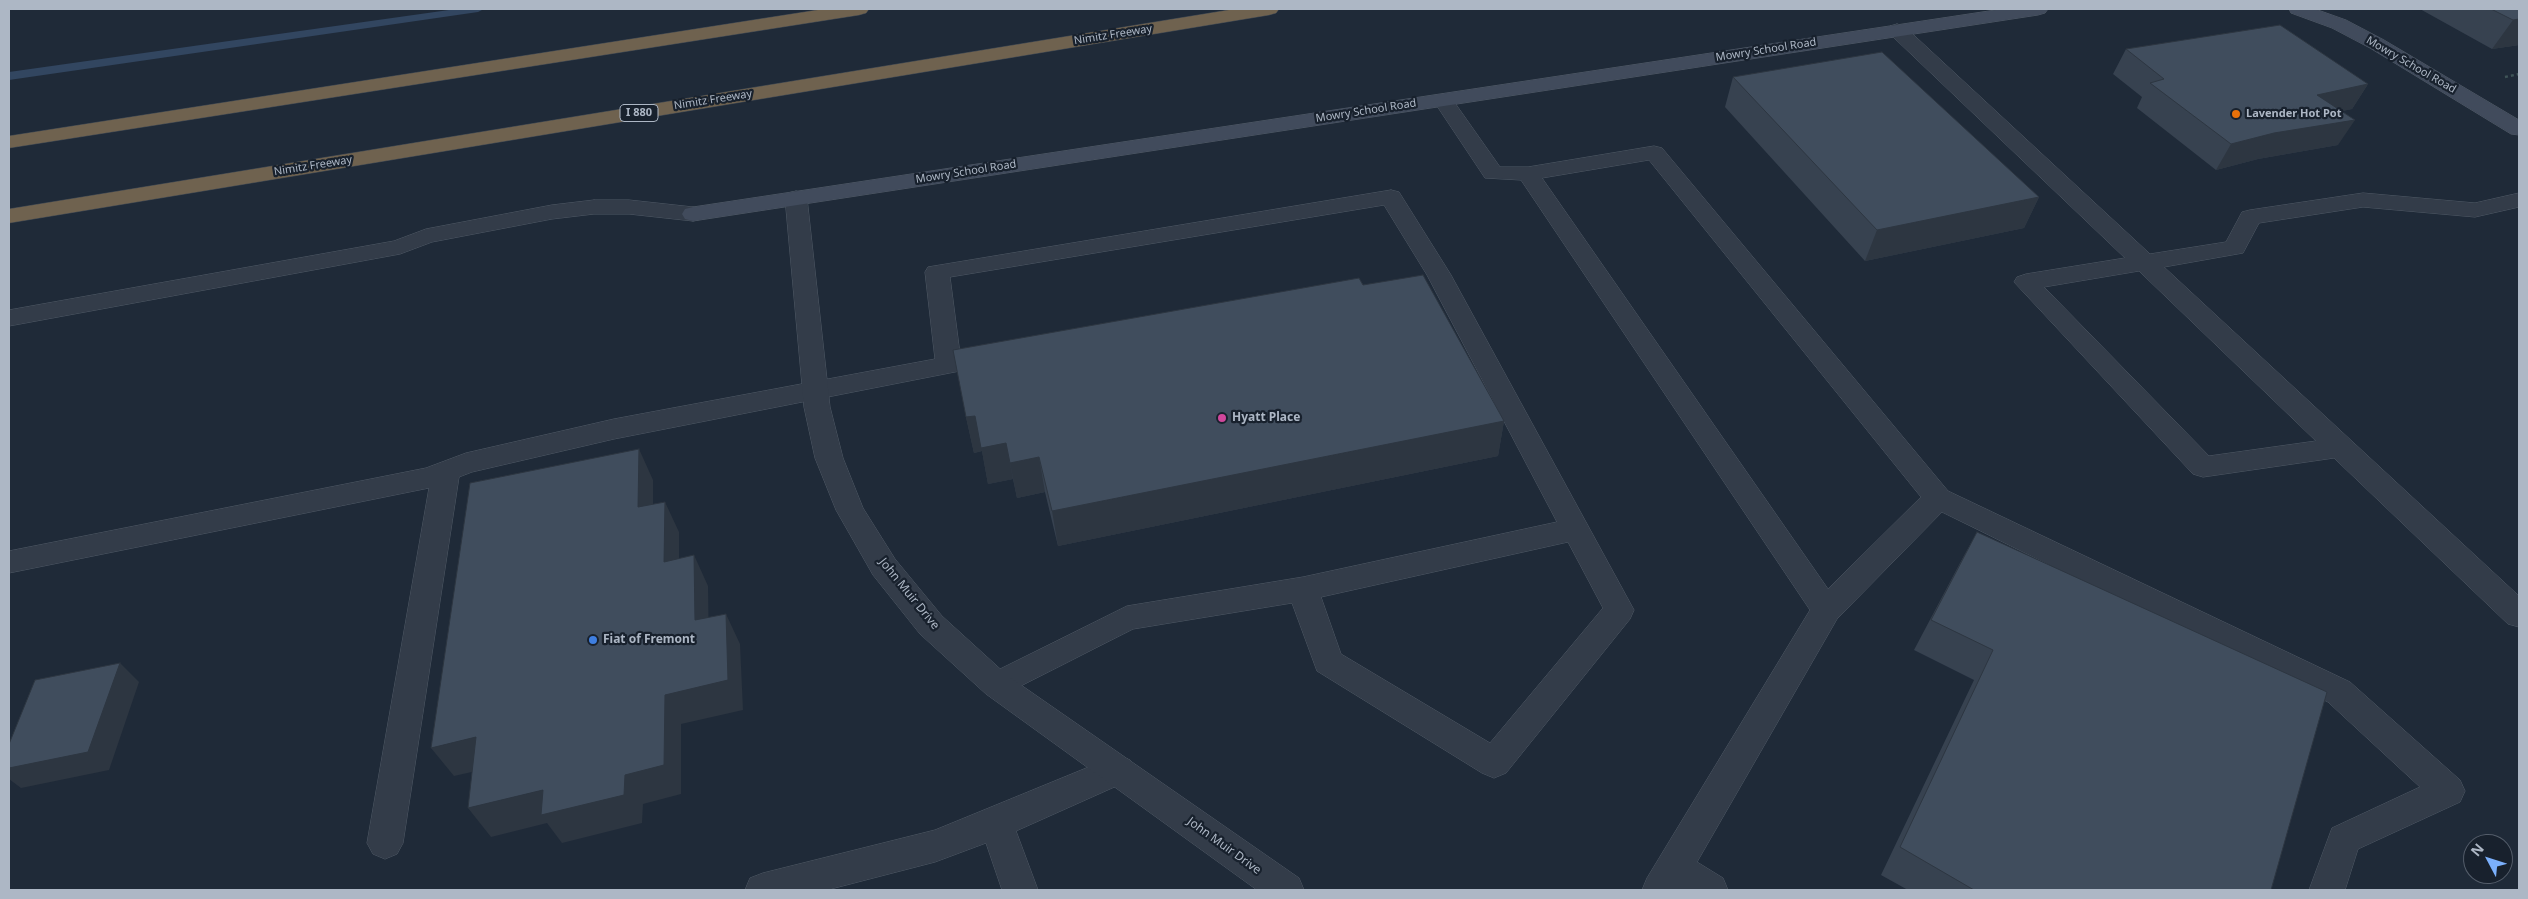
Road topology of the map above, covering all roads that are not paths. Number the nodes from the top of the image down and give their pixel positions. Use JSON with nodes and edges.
{"nodes":[{"id":1,"x":859,"y":9,"type":"edge"},
{"id":2,"x":1269,"y":9,"type":"edge"},
{"id":3,"x":2038,"y":9,"type":"edge"},
{"id":4,"x":2298,"y":9,"type":"edge"},
{"id":5,"x":1897,"y":30,"type":"junction"},
{"id":6,"x":1443,"y":100,"type":"junction"},
{"id":7,"x":2516,"y":125,"type":"edge"},
{"id":8,"x":9,"y":142,"type":"edge"},
{"id":9,"x":1528,"y":174,"type":"junction"},
{"id":10,"x":796,"y":198,"type":"junction"},
{"id":11,"x":2519,"y":200,"type":"edge"},
{"id":12,"x":9,"y":216,"type":"edge"},
{"id":13,"x":2143,"y":262,"type":"junction"},
{"id":14,"x":9,"y":318,"type":"edge"},
{"id":15,"x":988,"y":358,"type":"edge"},
{"id":16,"x":949,"y":365,"type":"junction"},
{"id":17,"x":815,"y":390,"type":"junction"},
{"id":18,"x":2340,"y":447,"type":"junction"},
{"id":19,"x":446,"y":470,"type":"junction"},
{"id":20,"x":1938,"y":498,"type":"junction"},
{"id":21,"x":1575,"y":529,"type":"junction"},
{"id":22,"x":9,"y":562,"type":"edge"},
{"id":23,"x":1303,"y":589,"type":"junction"},
{"id":24,"x":1826,"y":610,"type":"junction"},
{"id":25,"x":2519,"y":615,"type":"edge"},
{"id":26,"x":998,"y":685,"type":"junction"},
{"id":27,"x":1118,"y":770,"type":"junction"},
{"id":28,"x":996,"y":823,"type":"junction"},
{"id":29,"x":385,"y":843,"type":"dead end"},
{"id":30,"x":1667,"y":879,"type":"edge"},
{"id":31,"x":763,"y":890,"type":"edge"},
{"id":32,"x":1020,"y":890,"type":"edge"},
{"id":33,"x":1286,"y":890,"type":"edge"},
{"id":34,"x":1710,"y":890,"type":"edge"},
{"id":35,"x":2327,"y":890,"type":"edge"}],
"edges":[{"from":1,"to":8,"type":"highway"},
{"from":2,"to":12,"type":"highway","name":"Nimitz Freeway","number":"I 880"},
{"from":3,"to":5,"type":"street","name":"Mowry School Road"},
{"from":4,"to":7,"type":"street","name":"Mowry School Road"},
{"from":5,"to":6,"type":"street","name":"Mowry School Road"},
{"from":5,"to":13,"type":"street"},
{"from":6,"to":9,"type":"street"},
{"from":6,"to":10,"type":"street","name":"Mowry School Road"},
{"from":9,"to":20,"type":"street"},
{"from":9,"to":24,"type":"street"},
{"from":10,"to":14,"type":"street","name":"Mowry School Road"},
{"from":10,"to":17,"type":"street","name":"John Muir Drive"},
{"from":11,"to":13,"type":"street"},
{"from":13,"to":18,"type":"street"},
{"from":13,"to":18,"type":"street"},
{"from":15,"to":16,"type":"street"},
{"from":16,"to":17,"type":"street"},
{"from":16,"to":21,"type":"street"},
{"from":17,"to":19,"type":"street"},
{"from":17,"to":26,"type":"street","name":"John Muir Drive"},
{"from":18,"to":25,"type":"street"},
{"from":19,"to":22,"type":"street"},
{"from":19,"to":29,"type":"street"},
{"from":20,"to":24,"type":"street"},
{"from":20,"to":35,"type":"street"},
{"from":21,"to":23,"type":"street"},
{"from":21,"to":23,"type":"street"},
{"from":23,"to":26,"type":"street"},
{"from":24,"to":30,"type":"street"},
{"from":26,"to":27,"type":"street","name":"John Muir Drive"},
{"from":27,"to":28,"type":"street"},
{"from":27,"to":33,"type":"street","name":"John Muir Drive"},
{"from":28,"to":31,"type":"street"},
{"from":28,"to":32,"type":"street"},
{"from":30,"to":34,"type":"street"}]}
